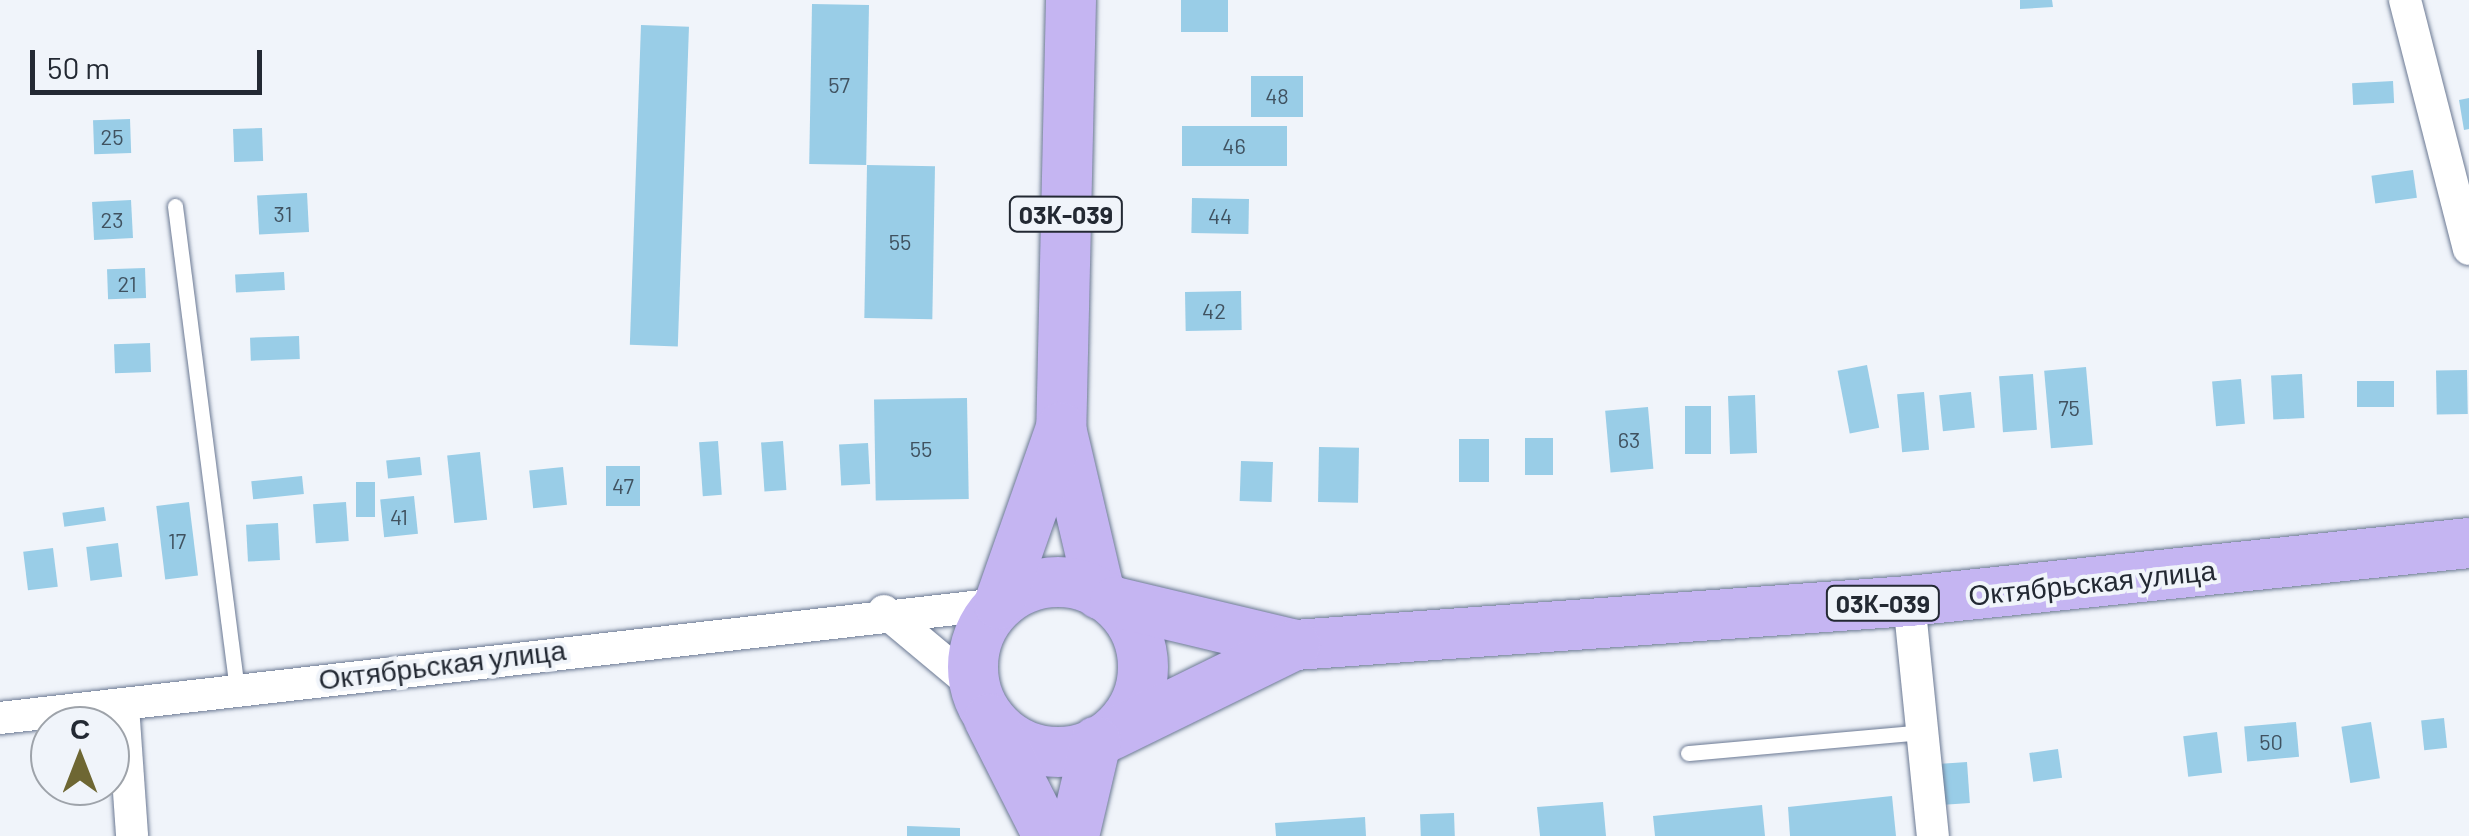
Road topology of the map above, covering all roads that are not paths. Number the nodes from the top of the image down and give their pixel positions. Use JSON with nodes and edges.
{"nodes":[{"id":1,"x":1071,"y":0,"type":"edge"},
{"id":2,"x":2405,"y":0,"type":"edge"},
{"id":3,"x":175,"y":206,"type":"dead end"},
{"id":4,"x":2469,"y":249,"type":"edge"},
{"id":5,"x":1061,"y":428,"type":"junction"},
{"id":6,"x":2469,"y":543,"type":"edge"},
{"id":7,"x":1107,"y":598,"type":"junction"},
{"id":8,"x":1910,"y":601,"type":"junction"},
{"id":9,"x":999,"y":604,"type":"junction"},
{"id":10,"x":884,"y":611,"type":"junction"},
{"id":11,"x":1295,"y":645,"type":"junction"},
{"id":12,"x":236,"y":688,"type":"junction"},
{"id":13,"x":981,"y":701,"type":"junction"},
{"id":14,"x":123,"y":706,"type":"edge"},
{"id":15,"x":30,"y":715,"type":"edge"},
{"id":16,"x":0,"y":718,"type":"edge"},
{"id":17,"x":1922,"y":732,"type":"junction"},
{"id":18,"x":1103,"y":739,"type":"junction"},
{"id":19,"x":1688,"y":753,"type":"dead end"},
{"id":20,"x":130,"y":806,"type":"edge"},
{"id":21,"x":132,"y":836,"type":"edge"},
{"id":22,"x":1048,"y":836,"type":"edge"},
{"id":23,"x":1074,"y":836,"type":"edge"},
{"id":24,"x":1933,"y":836,"type":"edge"}],
"edges":[{"from":1,"to":5,"type":"main road","number":"03К-039"},
{"from":2,"to":4,"type":"street"},
{"from":3,"to":12,"type":"lane"},
{"from":5,"to":7,"type":"main road","number":"03К-039"},
{"from":5,"to":9,"type":"main road"},
{"from":6,"to":8,"type":"main road","name":"Октябрьская улица","number":"03К-039"},
{"from":7,"to":9,"type":"main road"},
{"from":7,"to":11,"type":"main road","name":"Октябрьская улица","number":"03К-039"},
{"from":7,"to":18,"type":"main road"},
{"from":8,"to":11,"type":"main road","name":"Октябрьская улица","number":"03К-039"},
{"from":8,"to":17,"type":"street"},
{"from":9,"to":10,"type":"street","name":"Октябрьская улица"},
{"from":9,"to":13,"type":"main road"},
{"from":10,"to":12,"type":"street","name":"Октябрьская улица"},
{"from":10,"to":13,"type":"street"},
{"from":11,"to":18,"type":"main road","name":"Октябрьская улица"},
{"from":12,"to":14,"type":"street","name":"Октябрьская улица"},
{"from":13,"to":18,"type":"main road"},
{"from":13,"to":22,"type":"main road"},
{"from":15,"to":16,"type":"street","name":"Октябрьская улица"},
{"from":17,"to":19,"type":"lane"},
{"from":17,"to":24,"type":"street"},
{"from":18,"to":23,"type":"main road"},
{"from":20,"to":21,"type":"street"}]}
